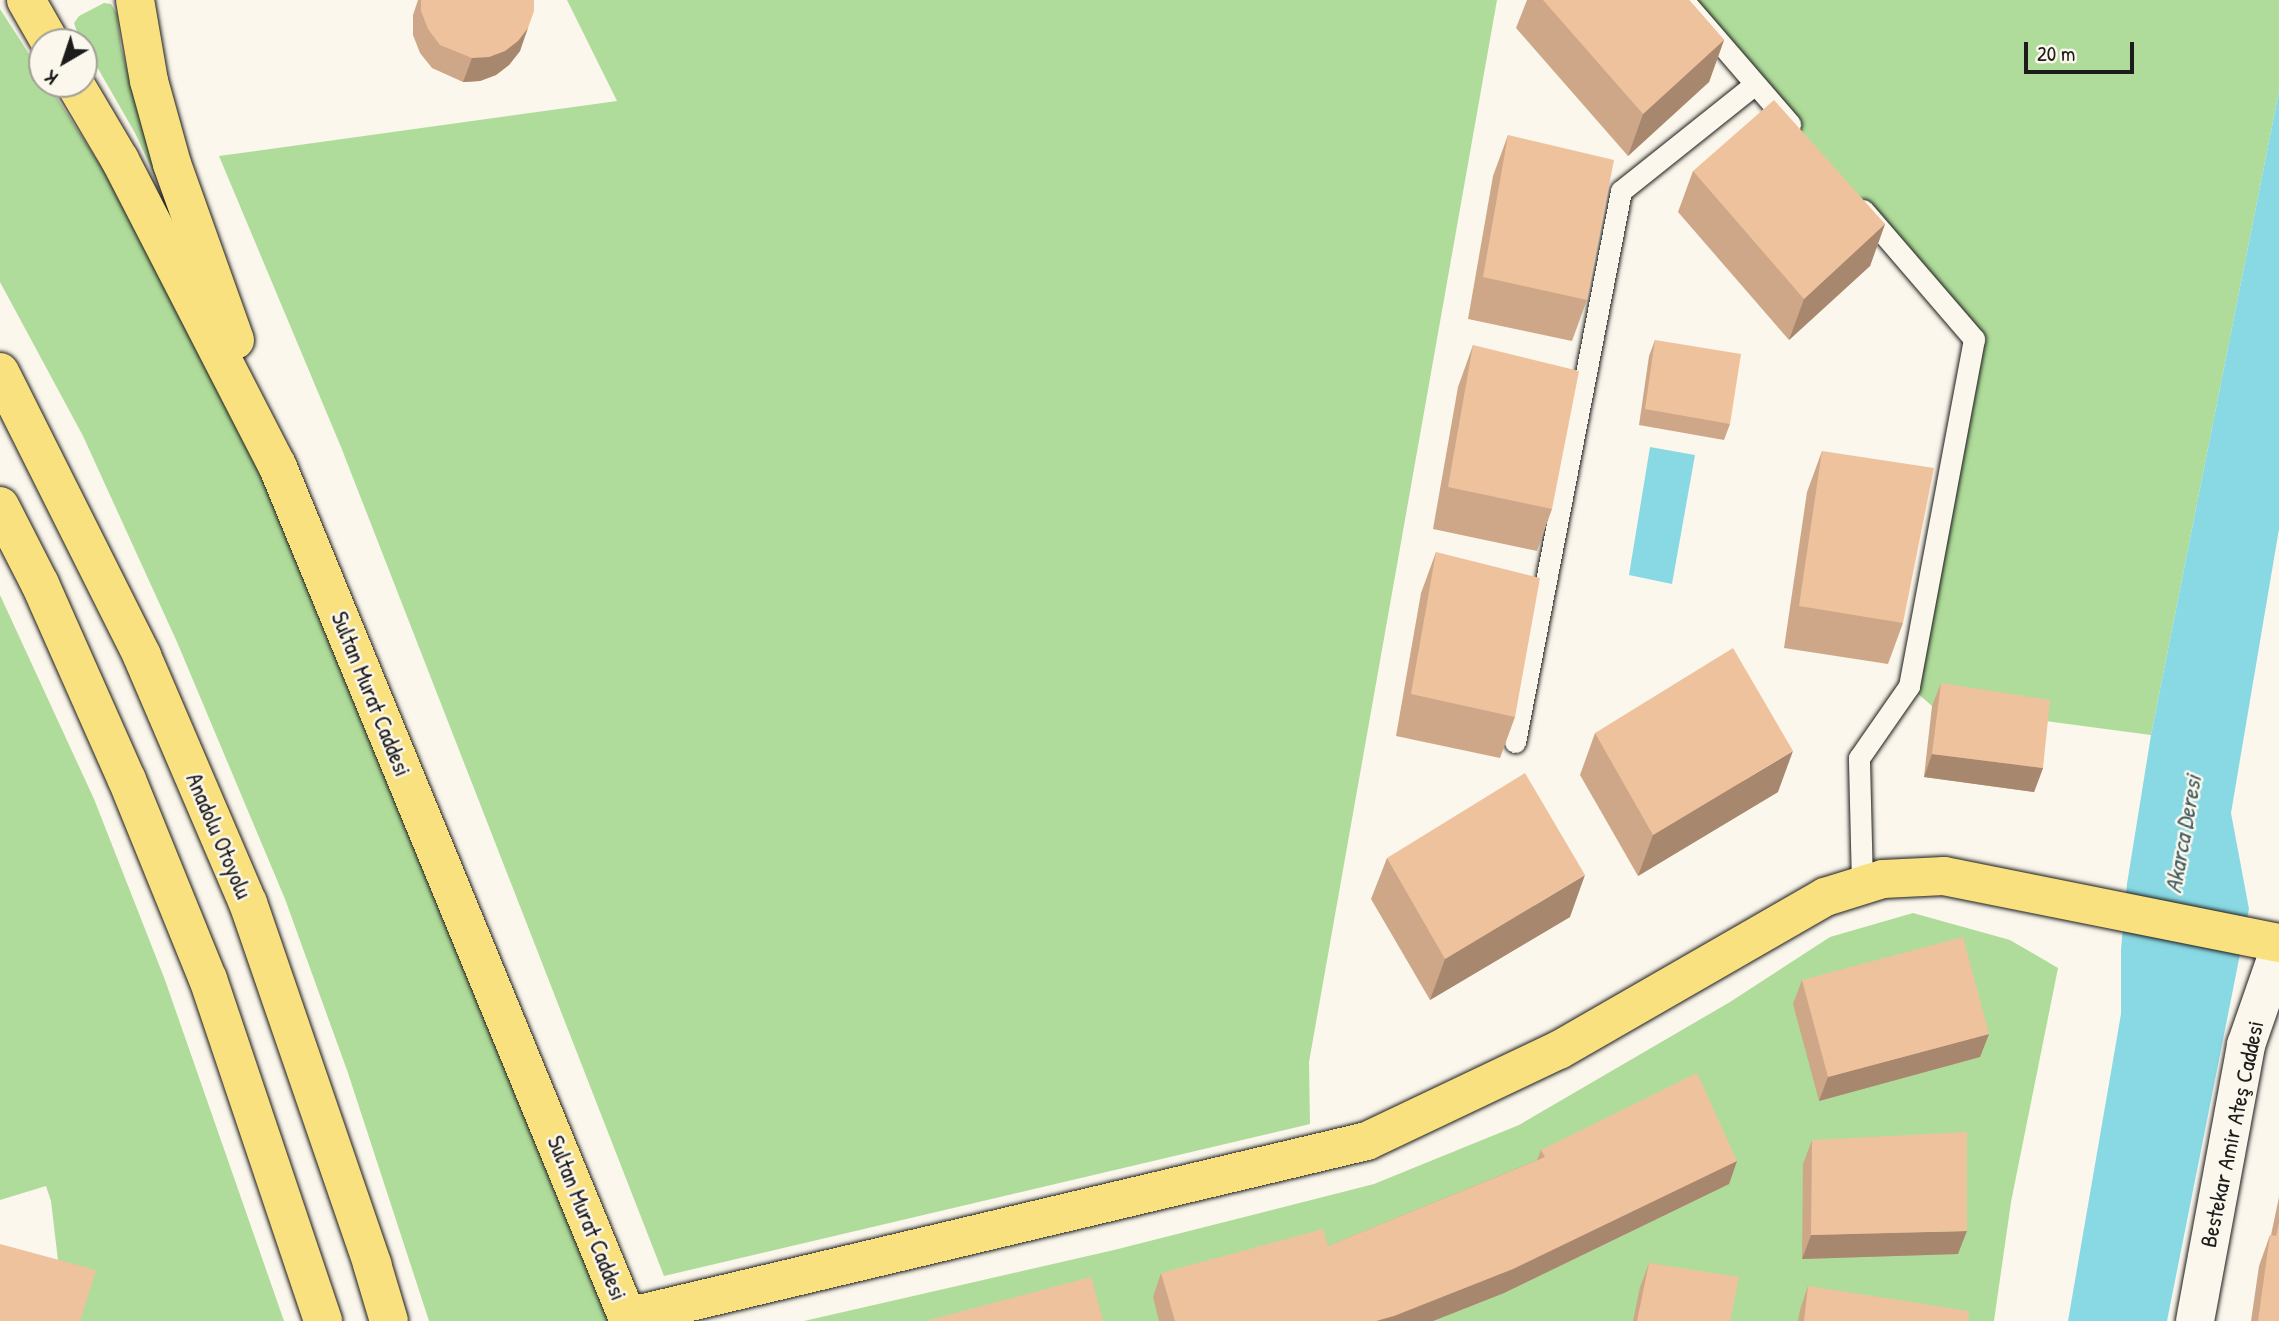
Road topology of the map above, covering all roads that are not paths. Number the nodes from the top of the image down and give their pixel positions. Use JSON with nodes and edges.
{"nodes":[{"id":1,"x":26,"y":0,"type":"edge"},
{"id":2,"x":135,"y":0,"type":"edge"},
{"id":3,"x":1683,"y":0,"type":"edge"},
{"id":4,"x":43,"y":28,"type":"edge"},
{"id":5,"x":1755,"y":84,"type":"junction"},
{"id":6,"x":83,"y":98,"type":"edge"},
{"id":7,"x":1801,"y":137,"type":"edge"},
{"id":8,"x":1846,"y":190,"type":"edge"},
{"id":9,"x":0,"y":372,"type":"edge"},
{"id":10,"x":277,"y":465,"type":"junction"},
{"id":11,"x":0,"y":506,"type":"edge"},
{"id":12,"x":1515,"y":742,"type":"edge"},
{"id":13,"x":1862,"y":884,"type":"junction"},
{"id":14,"x":2279,"y":943,"type":"edge"},
{"id":15,"x":2279,"y":950,"type":"edge"},
{"id":16,"x":628,"y":1319,"type":"edge"},
{"id":17,"x":323,"y":1321,"type":"edge"},
{"id":18,"x":388,"y":1321,"type":"edge"},
{"id":19,"x":2195,"y":1321,"type":"edge"}],
"edges":[{"from":1,"to":4,"type":"main road"},
{"from":2,"to":10,"type":"main road"},
{"from":3,"to":5,"type":"lane"},
{"from":5,"to":7,"type":"lane"},
{"from":5,"to":12,"type":"lane"},
{"from":6,"to":10,"type":"main road","name":"Sultan Murat Caddesi"},
{"from":8,"to":13,"type":"lane"},
{"from":9,"to":18,"type":"main road","name":"Anadolu Otoyolu"},
{"from":10,"to":16,"type":"main road","name":"Sultan Murat Caddesi"},
{"from":11,"to":17,"type":"main road"},
{"from":13,"to":14,"type":"main road"},
{"from":13,"to":16,"type":"main road"},
{"from":15,"to":19,"type":"street","name":"Bestekar Amir Ateş Caddesi"}]}
